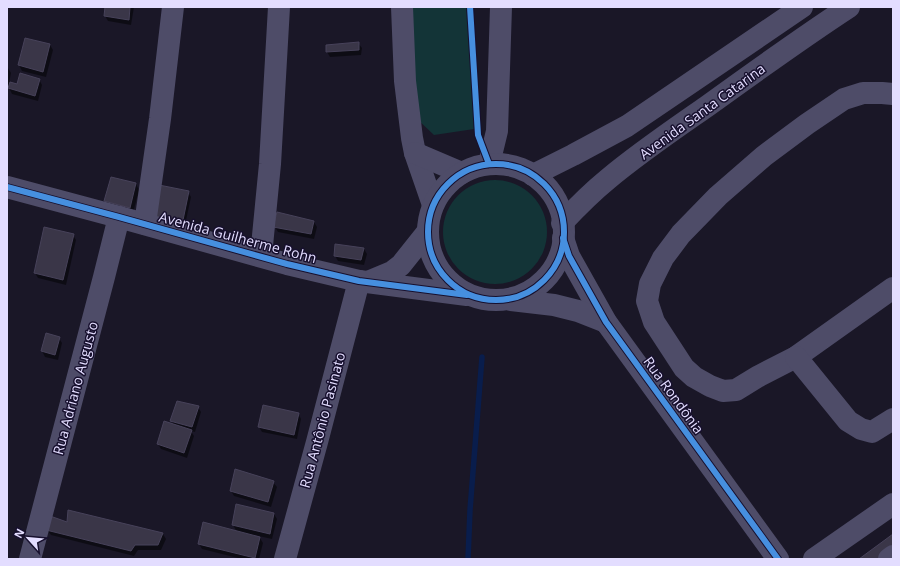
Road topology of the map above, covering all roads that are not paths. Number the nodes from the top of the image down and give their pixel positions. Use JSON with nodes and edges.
{"nodes":[{"id":1,"x":173,"y":7,"type":"edge"},
{"id":2,"x":279,"y":7,"type":"edge"},
{"id":3,"x":402,"y":7,"type":"edge"},
{"id":4,"x":501,"y":7,"type":"edge"},
{"id":5,"x":802,"y":7,"type":"edge"},
{"id":6,"x":848,"y":7,"type":"edge"},
{"id":7,"x":893,"y":94,"type":"edge"},
{"id":8,"x":415,"y":153,"type":"junction"},
{"id":9,"x":489,"y":164,"type":"junction"},
{"id":10,"x":462,"y":173,"type":"junction"},
{"id":11,"x":533,"y":175,"type":"junction"},
{"id":12,"x":7,"y":187,"type":"edge"},
{"id":13,"x":433,"y":205,"type":"junction"},
{"id":14,"x":119,"y":217,"type":"junction"},
{"id":15,"x":145,"y":224,"type":"junction"},
{"id":16,"x":562,"y":230,"type":"junction"},
{"id":17,"x":428,"y":231,"type":"junction"},
{"id":18,"x":261,"y":256,"type":"junction"},
{"id":19,"x":363,"y":281,"type":"junction"},
{"id":20,"x":893,"y":288,"type":"edge"},
{"id":21,"x":467,"y":295,"type":"junction"},
{"id":22,"x":509,"y":299,"type":"junction"},
{"id":23,"x":606,"y":322,"type":"junction"},
{"id":24,"x":796,"y":357,"type":"junction"},
{"id":25,"x":893,"y":419,"type":"edge"},
{"id":26,"x":893,"y":504,"type":"edge"},
{"id":27,"x":893,"y":556,"type":"edge"},
{"id":28,"x":30,"y":559,"type":"edge"},
{"id":29,"x":285,"y":559,"type":"edge"},
{"id":30,"x":778,"y":559,"type":"edge"},
{"id":31,"x":814,"y":559,"type":"edge"},
{"id":32,"x":889,"y":559,"type":"edge"}],
"edges":[{"from":1,"to":15,"type":"street"},
{"from":2,"to":18,"type":"street"},
{"from":3,"to":8,"type":"street"},
{"from":4,"to":9,"type":"street"},
{"from":5,"to":11,"type":"street","name":"Avenida Santa Catarina"},
{"from":6,"to":16,"type":"street","name":"Avenida Santa Catarina"},
{"from":7,"to":24,"type":"street"},
{"from":8,"to":10,"type":"street"},
{"from":8,"to":13,"type":"street"},
{"from":9,"to":10,"type":"street"},
{"from":9,"to":11,"type":"street"},
{"from":10,"to":13,"type":"street"},
{"from":11,"to":16,"type":"street"},
{"from":12,"to":14,"type":"street","name":"Avenida Guilherme Rohn"},
{"from":13,"to":17,"type":"street"},
{"from":14,"to":15,"type":"street","name":"Avenida Guilherme Rohn"},
{"from":14,"to":28,"type":"street","name":"Rua Adriano Augusto"},
{"from":15,"to":18,"type":"street","name":"Avenida Guilherme Rohn"},
{"from":16,"to":22,"type":"street"},
{"from":16,"to":23,"type":"street","name":"Rua Rondônia"},
{"from":17,"to":19,"type":"street"},
{"from":17,"to":21,"type":"street"},
{"from":18,"to":19,"type":"street","name":"Avenida Guilherme Rohn"},
{"from":19,"to":21,"type":"street","name":"Avenida Guilherme Rohn"},
{"from":19,"to":29,"type":"street","name":"Rua Antônio Pasinato"},
{"from":20,"to":24,"type":"street"},
{"from":21,"to":22,"type":"street"},
{"from":22,"to":23,"type":"street"},
{"from":23,"to":30,"type":"street","name":"Rua Rondônia"},
{"from":24,"to":25,"type":"street"},
{"from":26,"to":31,"type":"street"},
{"from":27,"to":32,"type":"street"}]}
